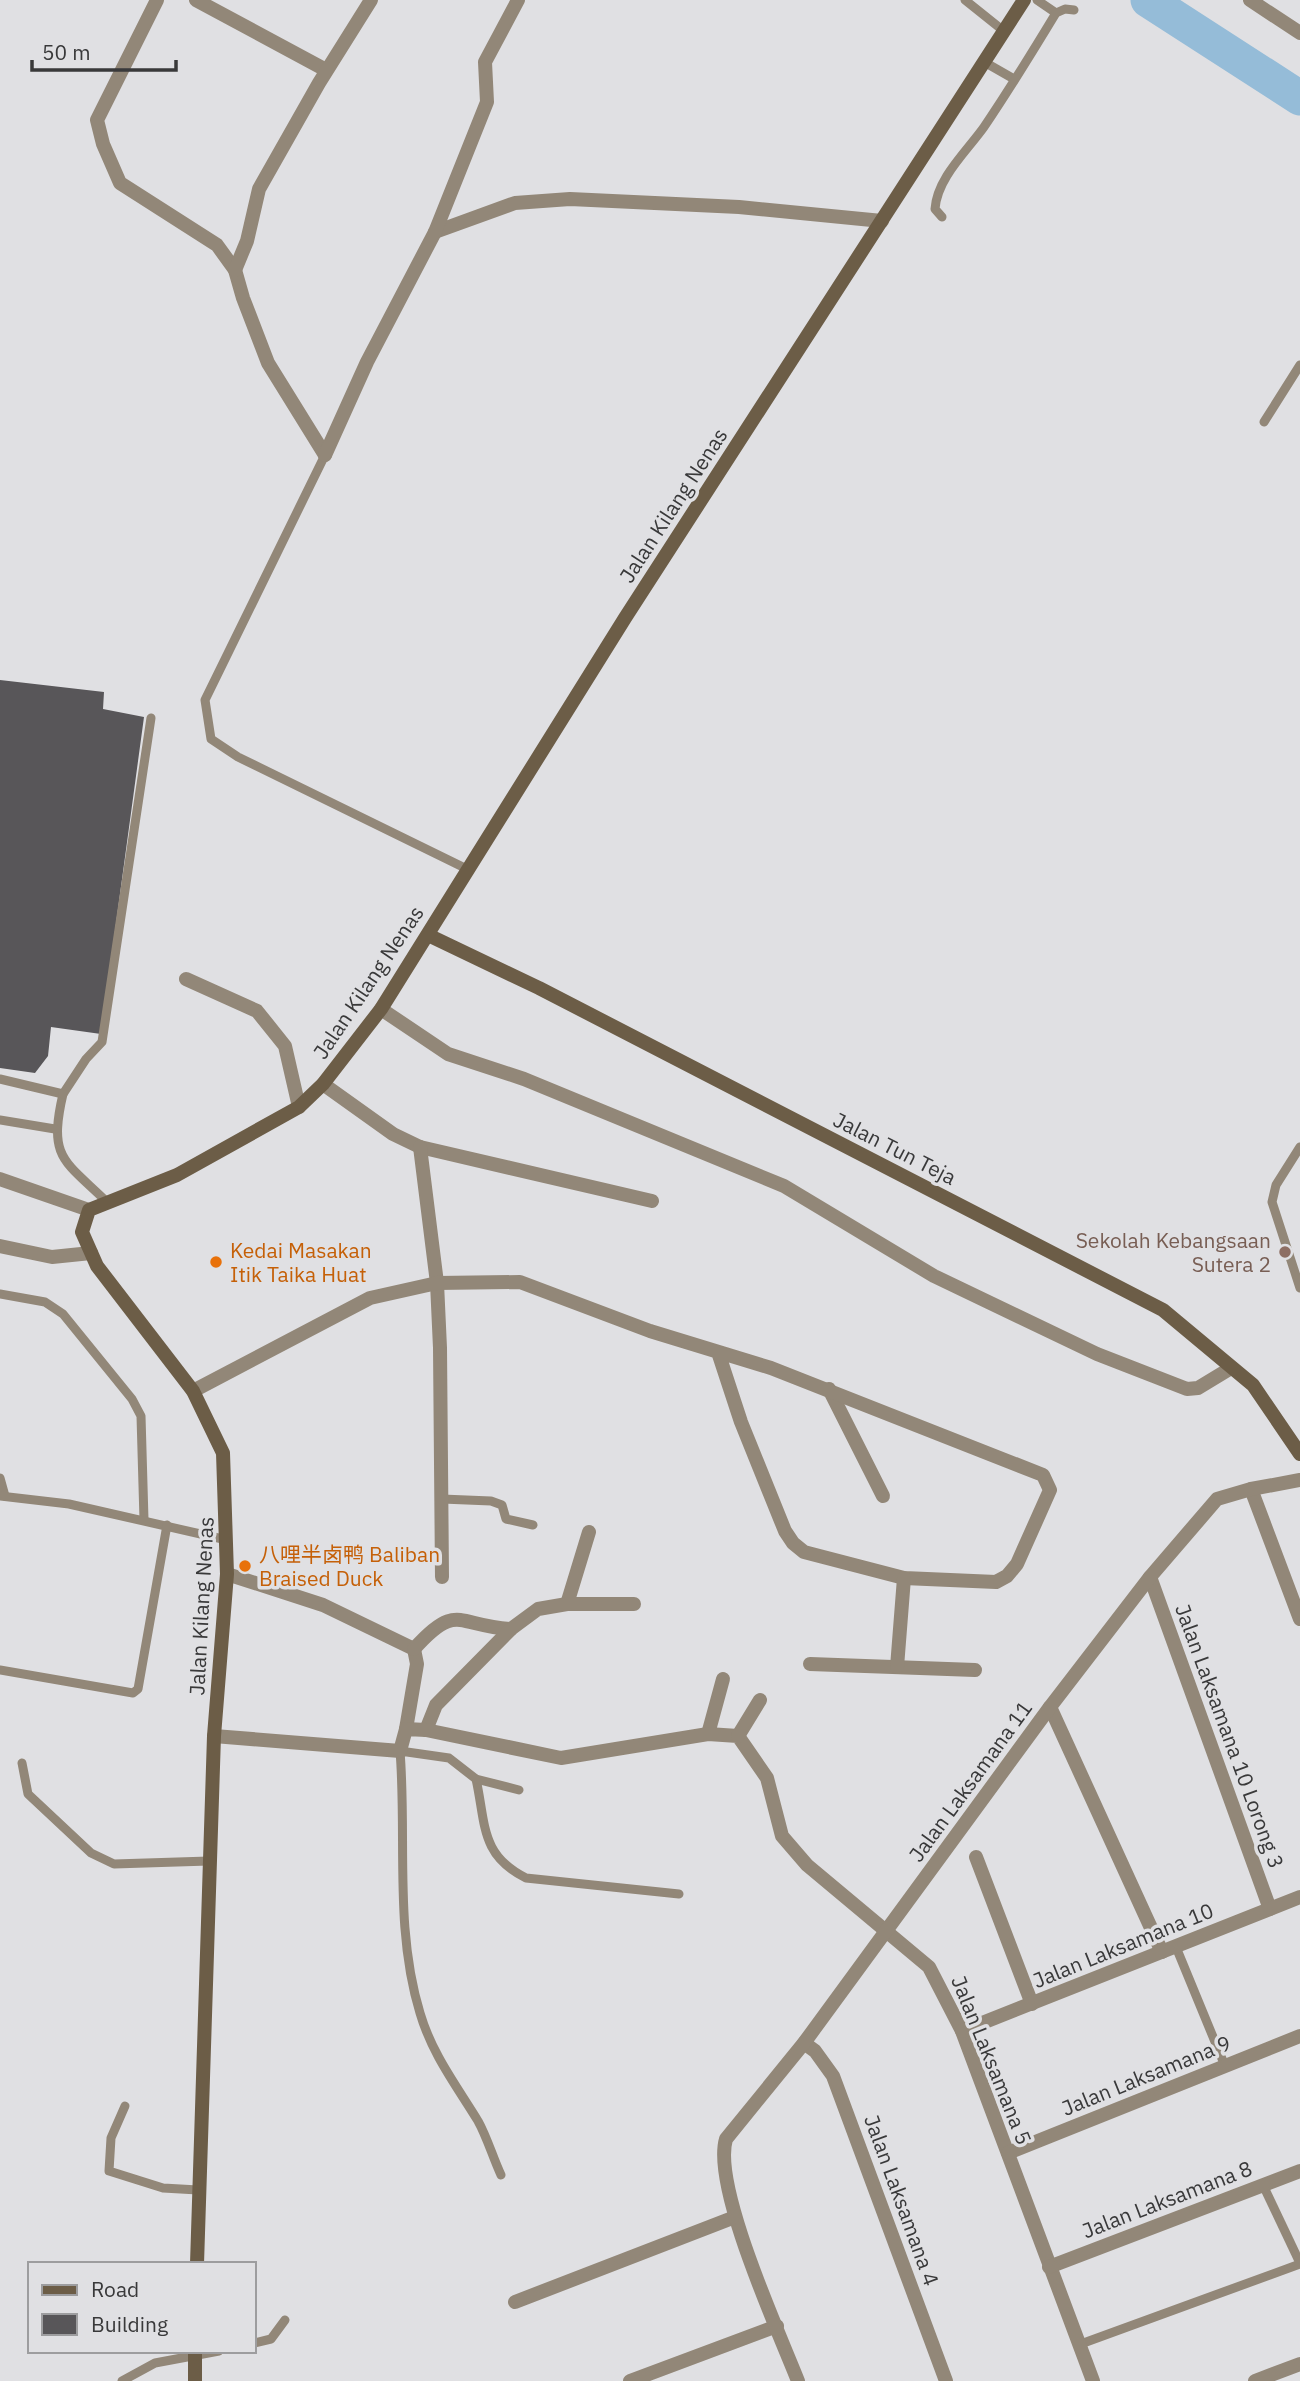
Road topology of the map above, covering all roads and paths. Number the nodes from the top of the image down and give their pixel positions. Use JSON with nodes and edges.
{"nodes":[{"id":1,"x":158,"y":0,"type":"edge"},
{"id":2,"x":196,"y":0,"type":"edge"},
{"id":3,"x":371,"y":0,"type":"edge"},
{"id":4,"x":518,"y":0,"type":"edge"},
{"id":5,"x":965,"y":0,"type":"edge"},
{"id":6,"x":1024,"y":0,"type":"edge"},
{"id":7,"x":1037,"y":0,"type":"edge"},
{"id":8,"x":1250,"y":0,"type":"edge"},
{"id":9,"x":1074,"y":10,"type":"dead end"},
{"id":10,"x":1056,"y":13,"type":"junction"},
{"id":11,"x":1005,"y":32,"type":"junction"},
{"id":12,"x":1300,"y":33,"type":"edge"},
{"id":13,"x":986,"y":63,"type":"junction"},
{"id":14,"x":326,"y":71,"type":"junction"},
{"id":15,"x":1014,"y":79,"type":"junction"},
{"id":16,"x":942,"y":217,"type":"dead end"},
{"id":17,"x":882,"y":221,"type":"junction"},
{"id":18,"x":435,"y":232,"type":"junction"},
{"id":19,"x":235,"y":270,"type":"junction"},
{"id":20,"x":1300,"y":365,"type":"edge"},
{"id":21,"x":1264,"y":422,"type":"dead end"},
{"id":22,"x":325,"y":455,"type":"junction"},
{"id":23,"x":151,"y":718,"type":"dead end"},
{"id":24,"x":467,"y":869,"type":"junction"},
{"id":25,"x":428,"y":935,"type":"junction"},
{"id":26,"x":186,"y":979,"type":"dead end"},
{"id":27,"x":380,"y":1009,"type":"junction"},
{"id":28,"x":0,"y":1079,"type":"edge"},
{"id":29,"x":323,"y":1084,"type":"junction"},
{"id":30,"x":63,"y":1094,"type":"junction"},
{"id":31,"x":299,"y":1107,"type":"junction"},
{"id":32,"x":0,"y":1120,"type":"edge"},
{"id":33,"x":55,"y":1129,"type":"junction"},
{"id":34,"x":420,"y":1147,"type":"junction"},
{"id":35,"x":1300,"y":1147,"type":"edge"},
{"id":36,"x":0,"y":1179,"type":"edge"},
{"id":37,"x":652,"y":1201,"type":"dead end"},
{"id":38,"x":108,"y":1203,"type":"junction"},
{"id":39,"x":89,"y":1210,"type":"junction"},
{"id":40,"x":0,"y":1246,"type":"edge"},
{"id":41,"x":91,"y":1253,"type":"junction"},
{"id":42,"x":437,"y":1283,"type":"junction"},
{"id":43,"x":1300,"y":1287,"type":"edge"},
{"id":44,"x":0,"y":1294,"type":"edge"},
{"id":45,"x":718,"y":1352,"type":"junction"},
{"id":46,"x":1231,"y":1368,"type":"junction"},
{"id":47,"x":828,"y":1390,"type":"junction"},
{"id":48,"x":193,"y":1391,"type":"junction"},
{"id":49,"x":1300,"y":1454,"type":"edge"},
{"id":50,"x":0,"y":1478,"type":"edge"},
{"id":51,"x":1300,"y":1480,"type":"edge"},
{"id":52,"x":1251,"y":1489,"type":"junction"},
{"id":53,"x":2,"y":1496,"type":"edge"},
{"id":54,"x":883,"y":1496,"type":"dead end"},
{"id":55,"x":442,"y":1499,"type":"junction"},
{"id":56,"x":144,"y":1520,"type":"junction"},
{"id":57,"x":167,"y":1525,"type":"junction"},
{"id":58,"x":533,"y":1525,"type":"dead end"},
{"id":59,"x":589,"y":1532,"type":"dead end"},
{"id":60,"x":227,"y":1540,"type":"junction"},
{"id":61,"x":227,"y":1574,"type":"junction"},
{"id":62,"x":442,"y":1577,"type":"dead end"},
{"id":63,"x":1150,"y":1577,"type":"junction"},
{"id":64,"x":904,"y":1578,"type":"junction"},
{"id":65,"x":567,"y":1604,"type":"junction"},
{"id":66,"x":634,"y":1604,"type":"dead end"},
{"id":67,"x":1300,"y":1619,"type":"edge"},
{"id":68,"x":510,"y":1629,"type":"junction"},
{"id":69,"x":414,"y":1649,"type":"junction"},
{"id":70,"x":810,"y":1664,"type":"dead end"},
{"id":71,"x":897,"y":1667,"type":"junction"},
{"id":72,"x":0,"y":1670,"type":"edge"},
{"id":73,"x":975,"y":1670,"type":"dead end"},
{"id":74,"x":723,"y":1679,"type":"dead end"},
{"id":75,"x":760,"y":1700,"type":"dead end"},
{"id":76,"x":1050,"y":1707,"type":"junction"},
{"id":77,"x":406,"y":1729,"type":"junction"},
{"id":78,"x":426,"y":1730,"type":"junction"},
{"id":79,"x":708,"y":1734,"type":"junction"},
{"id":80,"x":214,"y":1736,"type":"junction"},
{"id":81,"x":737,"y":1736,"type":"junction"},
{"id":82,"x":400,"y":1751,"type":"junction"},
{"id":83,"x":22,"y":1763,"type":"dead end"},
{"id":84,"x":476,"y":1779,"type":"junction"},
{"id":85,"x":519,"y":1790,"type":"dead end"},
{"id":86,"x":976,"y":1857,"type":"dead end"},
{"id":87,"x":209,"y":1861,"type":"junction"},
{"id":88,"x":679,"y":1894,"type":"dead end"},
{"id":89,"x":1300,"y":1897,"type":"edge"},
{"id":90,"x":1270,"y":1909,"type":"junction"},
{"id":91,"x":886,"y":1931,"type":"junction"},
{"id":92,"x":1176,"y":1947,"type":"junction"},
{"id":93,"x":1162,"y":1952,"type":"junction"},
{"id":94,"x":1032,"y":2004,"type":"junction"},
{"id":95,"x":962,"y":2031,"type":"junction"},
{"id":96,"x":1300,"y":2036,"type":"edge"},
{"id":97,"x":804,"y":2043,"type":"junction"},
{"id":98,"x":1225,"y":2066,"type":"junction"},
{"id":99,"x":125,"y":2106,"type":"dead end"},
{"id":100,"x":1008,"y":2153,"type":"junction"},
{"id":101,"x":1300,"y":2171,"type":"edge"},
{"id":102,"x":501,"y":2175,"type":"dead end"},
{"id":103,"x":1264,"y":2185,"type":"junction"},
{"id":104,"x":198,"y":2190,"type":"junction"},
{"id":105,"x":735,"y":2217,"type":"junction"},
{"id":106,"x":197,"y":2262,"type":"edge"},
{"id":107,"x":1300,"y":2263,"type":"edge"},
{"id":108,"x":1049,"y":2267,"type":"junction"},
{"id":109,"x":515,"y":2302,"type":"dead end"},
{"id":110,"x":285,"y":2320,"type":"dead end"},
{"id":111,"x":777,"y":2326,"type":"junction"},
{"id":112,"x":256,"y":2343,"type":"edge"},
{"id":113,"x":1079,"y":2345,"type":"junction"},
{"id":114,"x":195,"y":2354,"type":"edge"},
{"id":115,"x":1300,"y":2364,"type":"edge"},
{"id":116,"x":122,"y":2381,"type":"edge"},
{"id":117,"x":195,"y":2381,"type":"edge"},
{"id":118,"x":630,"y":2381,"type":"edge"},
{"id":119,"x":798,"y":2381,"type":"edge"},
{"id":120,"x":946,"y":2381,"type":"edge"},
{"id":121,"x":1093,"y":2381,"type":"edge"},
{"id":122,"x":1255,"y":2381,"type":"edge"}],
"edges":[{"from":1,"to":19,"type":"street"},
{"from":2,"to":14,"type":"street"},
{"from":3,"to":14,"type":"street"},
{"from":4,"to":18,"type":"street"},
{"from":5,"to":11,"type":"lane"},
{"from":6,"to":11,"type":"street","name":"Jalan Kilang Nenas"},
{"from":7,"to":10,"type":"lane"},
{"from":8,"to":12,"type":"street"},
{"from":9,"to":10,"type":"lane"},
{"from":10,"to":15,"type":"lane"},
{"from":11,"to":13,"type":"street","name":"Jalan Kilang Nenas"},
{"from":13,"to":15,"type":"lane"},
{"from":13,"to":17,"type":"street","name":"Jalan Kilang Nenas"},
{"from":14,"to":19,"type":"street"},
{"from":15,"to":16,"type":"lane"},
{"from":17,"to":18,"type":"street"},
{"from":17,"to":24,"type":"street","name":"Jalan Kilang Nenas"},
{"from":18,"to":22,"type":"street"},
{"from":19,"to":22,"type":"street"},
{"from":20,"to":21,"type":"lane"},
{"from":22,"to":24,"type":"lane"},
{"from":23,"to":30,"type":"lane"},
{"from":24,"to":25,"type":"street","name":"Jalan Kilang Nenas"},
{"from":25,"to":27,"type":"street","name":"Jalan Kilang Nenas"},
{"from":25,"to":46,"type":"street","name":"Jalan Tun Teja"},
{"from":26,"to":31,"type":"street"},
{"from":27,"to":29,"type":"street","name":"Jalan Kilang Nenas"},
{"from":27,"to":46,"type":"street"},
{"from":28,"to":30,"type":"lane"},
{"from":29,"to":31,"type":"street","name":"Jalan Kilang Nenas"},
{"from":29,"to":34,"type":"street"},
{"from":30,"to":33,"type":"lane"},
{"from":31,"to":38,"type":"street","name":"Jalan Kilang Nenas"},
{"from":32,"to":33,"type":"lane"},
{"from":33,"to":38,"type":"lane"},
{"from":34,"to":37,"type":"street"},
{"from":34,"to":42,"type":"street"},
{"from":35,"to":43,"type":"lane"},
{"from":36,"to":39,"type":"street"},
{"from":38,"to":39,"type":"street","name":"Jalan Kilang Nenas"},
{"from":39,"to":41,"type":"street","name":"Jalan Kilang Nenas"},
{"from":40,"to":41,"type":"street"},
{"from":41,"to":48,"type":"street","name":"Jalan Kilang Nenas"},
{"from":42,"to":45,"type":"street"},
{"from":42,"to":48,"type":"street"},
{"from":42,"to":55,"type":"street"},
{"from":44,"to":56,"type":"lane"},
{"from":45,"to":47,"type":"street"},
{"from":45,"to":64,"type":"street"},
{"from":46,"to":49,"type":"street","name":"Jalan Tun Teja"},
{"from":47,"to":54,"type":"street"},
{"from":47,"to":64,"type":"street"},
{"from":48,"to":60,"type":"street","name":"Jalan Kilang Nenas"},
{"from":50,"to":53,"type":"lane"},
{"from":51,"to":52,"type":"street","name":"Jalan Laksamana 11"},
{"from":52,"to":63,"type":"street","name":"Jalan Laksamana 11"},
{"from":52,"to":67,"type":"street"},
{"from":53,"to":56,"type":"lane"},
{"from":55,"to":58,"type":"lane"},
{"from":55,"to":62,"type":"street"},
{"from":56,"to":57,"type":"lane"},
{"from":57,"to":60,"type":"lane"},
{"from":57,"to":72,"type":"lane"},
{"from":59,"to":65,"type":"street"},
{"from":60,"to":61,"type":"street","name":"Jalan Kilang Nenas"},
{"from":61,"to":69,"type":"street"},
{"from":61,"to":80,"type":"street","name":"Jalan Kilang Nenas"},
{"from":63,"to":76,"type":"street","name":"Jalan Laksamana 11"},
{"from":63,"to":90,"type":"street","name":"Jalan Laksamana 10 Lorong 3"},
{"from":64,"to":71,"type":"street"},
{"from":65,"to":66,"type":"street"},
{"from":65,"to":68,"type":"street"},
{"from":68,"to":69,"type":"street"},
{"from":68,"to":78,"type":"street"},
{"from":69,"to":77,"type":"street"},
{"from":70,"to":71,"type":"street"},
{"from":71,"to":73,"type":"street"},
{"from":74,"to":79,"type":"street"},
{"from":75,"to":81,"type":"street"},
{"from":76,"to":91,"type":"street","name":"Jalan Laksamana 11"},
{"from":76,"to":93,"type":"street"},
{"from":77,"to":78,"type":"street"},
{"from":77,"to":82,"type":"street"},
{"from":78,"to":79,"type":"street"},
{"from":79,"to":81,"type":"street"},
{"from":80,"to":82,"type":"street"},
{"from":80,"to":87,"type":"street","name":"Jalan Kilang Nenas"},
{"from":81,"to":91,"type":"street","name":"Jalan Laksamana 5"},
{"from":82,"to":84,"type":"lane"},
{"from":82,"to":102,"type":"lane"},
{"from":83,"to":87,"type":"lane"},
{"from":84,"to":85,"type":"lane"},
{"from":84,"to":88,"type":"lane"},
{"from":86,"to":94,"type":"street"},
{"from":87,"to":104,"type":"street","name":"Jalan Kilang Nenas"},
{"from":89,"to":90,"type":"street","name":"Jalan Laksamana 10"},
{"from":90,"to":92,"type":"street","name":"Jalan Laksamana 10"},
{"from":91,"to":95,"type":"street","name":"Jalan Laksamana 5"},
{"from":91,"to":97,"type":"street","name":"Jalan Laksamana 11"},
{"from":92,"to":93,"type":"street","name":"Jalan Laksamana 10"},
{"from":92,"to":98,"type":"lane"},
{"from":93,"to":94,"type":"street","name":"Jalan Laksamana 10"},
{"from":94,"to":95,"type":"street","name":"Jalan Laksamana 10"},
{"from":95,"to":100,"type":"street","name":"Jalan Laksamana 5"},
{"from":96,"to":98,"type":"street","name":"Jalan Laksamana 9"},
{"from":97,"to":105,"type":"street","name":"Jalan Laksamana 11"},
{"from":97,"to":120,"type":"street","name":"Jalan Laksamana 4"},
{"from":98,"to":100,"type":"street","name":"Jalan Laksamana 9"},
{"from":99,"to":104,"type":"lane"},
{"from":100,"to":108,"type":"street","name":"Jalan Laksamana 5"},
{"from":101,"to":103,"type":"street","name":"Jalan Laksamana 8"},
{"from":103,"to":107,"type":"lane"},
{"from":103,"to":108,"type":"street","name":"Jalan Laksamana 8"},
{"from":104,"to":106,"type":"street","name":"Jalan Kilang Nenas"},
{"from":105,"to":109,"type":"street"},
{"from":105,"to":111,"type":"street"},
{"from":107,"to":113,"type":"lane"},
{"from":108,"to":113,"type":"street","name":"Jalan Laksamana 5"},
{"from":110,"to":112,"type":"lane"},
{"from":111,"to":118,"type":"street"},
{"from":111,"to":119,"type":"street"},
{"from":113,"to":121,"type":"street","name":"Jalan Laksamana 5"},
{"from":114,"to":116,"type":"lane"},
{"from":114,"to":117,"type":"street"},
{"from":115,"to":122,"type":"street"}]}
